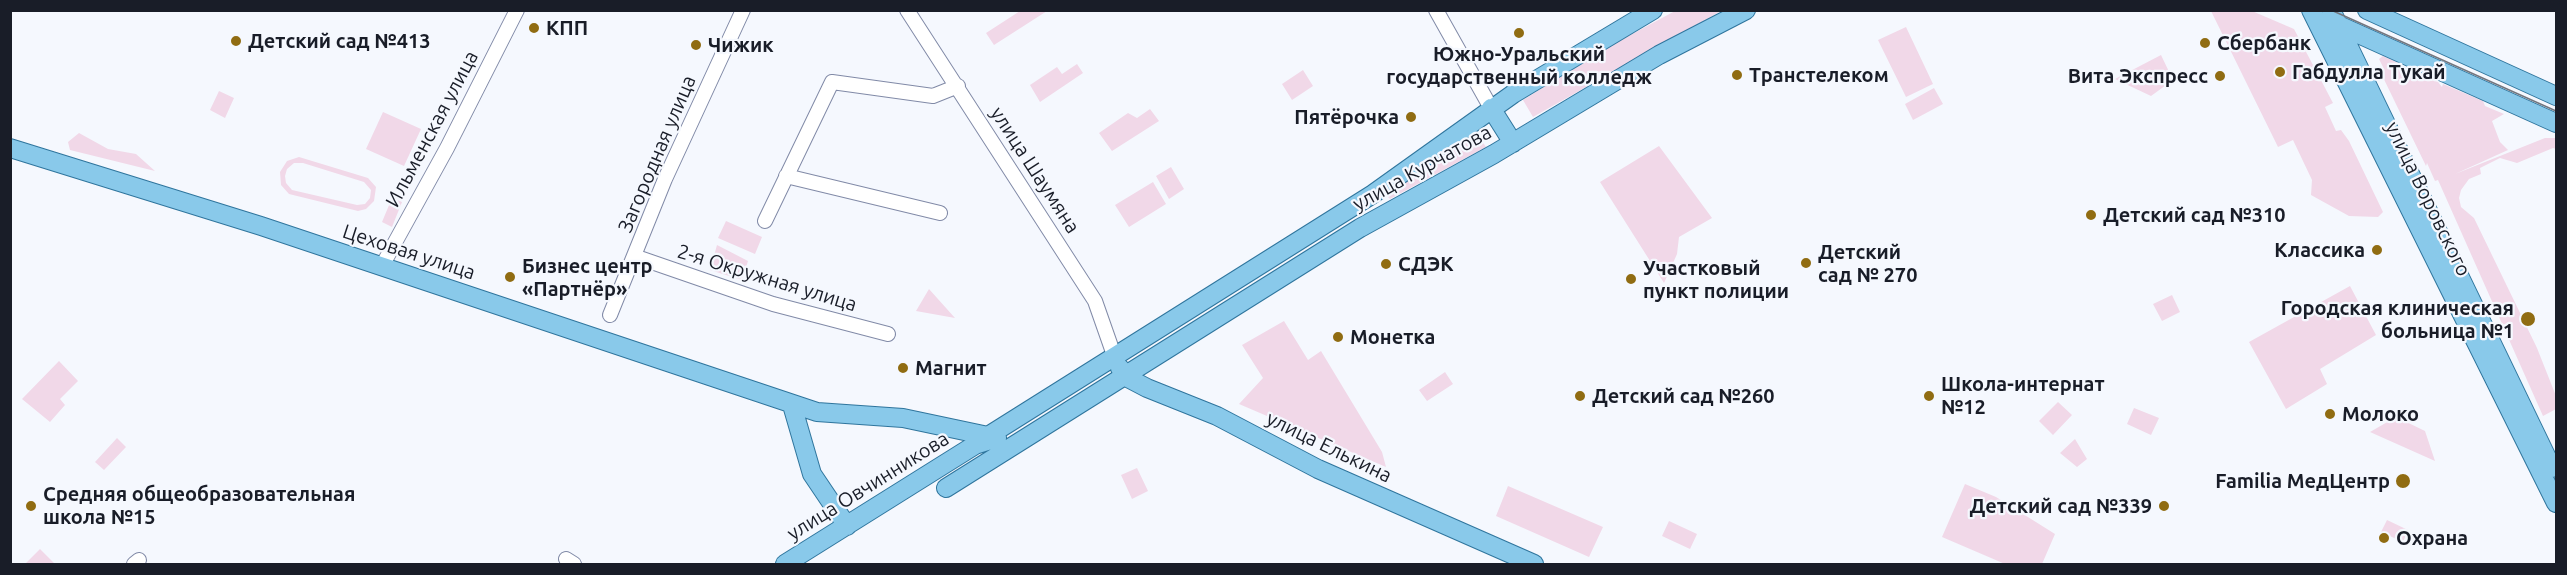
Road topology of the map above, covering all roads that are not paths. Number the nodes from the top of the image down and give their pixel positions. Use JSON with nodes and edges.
{"nodes":[{"id":1,"x":517,"y":10,"type":"edge"},
{"id":2,"x":743,"y":10,"type":"edge"},
{"id":3,"x":907,"y":10,"type":"edge"},
{"id":4,"x":1436,"y":10,"type":"edge"},
{"id":5,"x":1653,"y":10,"type":"edge"},
{"id":6,"x":1746,"y":10,"type":"edge"},
{"id":7,"x":2367,"y":10,"type":"edge"},
{"id":8,"x":2319,"y":14,"type":"edge"},
{"id":9,"x":958,"y":86,"type":"junction"},
{"id":10,"x":2556,"y":96,"type":"edge"},
{"id":11,"x":1491,"y":108,"type":"junction"},
{"id":12,"x":2556,"y":123,"type":"edge"},
{"id":13,"x":1513,"y":143,"type":"junction"},
{"id":14,"x":10,"y":148,"type":"edge"},
{"id":15,"x":786,"y":176,"type":"junction"},
{"id":16,"x":940,"y":213,"type":"dead end"},
{"id":17,"x":765,"y":221,"type":"dead end"},
{"id":18,"x":634,"y":256,"type":"junction"},
{"id":19,"x":382,"y":266,"type":"junction"},
{"id":20,"x":610,"y":315,"type":"dead end"},
{"id":21,"x":888,"y":334,"type":"dead end"},
{"id":22,"x":1115,"y":358,"type":"junction"},
{"id":23,"x":1126,"y":377,"type":"junction"},
{"id":24,"x":792,"y":405,"type":"junction"},
{"id":25,"x":1055,"y":420,"type":"junction"},
{"id":26,"x":982,"y":441,"type":"junction"},
{"id":27,"x":2556,"y":476,"type":"edge"},
{"id":28,"x":946,"y":488,"type":"dead end"},
{"id":29,"x":2556,"y":503,"type":"edge"},
{"id":30,"x":847,"y":526,"type":"junction"},
{"id":31,"x":785,"y":564,"type":"edge"},
{"id":32,"x":1534,"y":564,"type":"edge"}],
"edges":[{"from":1,"to":19,"type":"street","name":"Ильменская улица"},
{"from":2,"to":18,"type":"street","name":"Загородная улица"},
{"from":3,"to":9,"type":"street","name":"улица Шаумяна"},
{"from":4,"to":11,"type":"street"},
{"from":5,"to":11,"type":"main road","name":"улица Курчатова"},
{"from":6,"to":13,"type":"main road","name":"улица Курчатова"},
{"from":7,"to":10,"type":"main road"},
{"from":8,"to":12,"type":"main road"},
{"from":8,"to":27,"type":"main road","name":"улица Воровского"},
{"from":8,"to":29,"type":"main road","name":"улица Воровского"},
{"from":9,"to":15,"type":"street"},
{"from":9,"to":22,"type":"street","name":"улица Шаумяна"},
{"from":11,"to":13,"type":"main road"},
{"from":11,"to":22,"type":"main road","name":"улица Курчатова"},
{"from":13,"to":23,"type":"main road","name":"улица Курчатова"},
{"from":14,"to":19,"type":"main road","name":"Цеховая улица"},
{"from":15,"to":16,"type":"street"},
{"from":15,"to":17,"type":"street"},
{"from":18,"to":20,"type":"street","name":"Загородная улица"},
{"from":18,"to":21,"type":"street","name":"2-я Окружная улица"},
{"from":19,"to":24,"type":"main road","name":"Цеховая улица"},
{"from":22,"to":23,"type":"main road"},
{"from":22,"to":26,"type":"main road","name":"улица Овчинникова"},
{"from":23,"to":25,"type":"main road"},
{"from":23,"to":32,"type":"main road","name":"улица Елькина"},
{"from":24,"to":26,"type":"main road","name":"Цеховая улица"},
{"from":24,"to":30,"type":"main road"},
{"from":25,"to":26,"type":"main road"},
{"from":25,"to":28,"type":"main road"},
{"from":26,"to":30,"type":"main road","name":"улица Овчинникова"},
{"from":30,"to":31,"type":"main road","name":"улица Овчинникова"}]}
